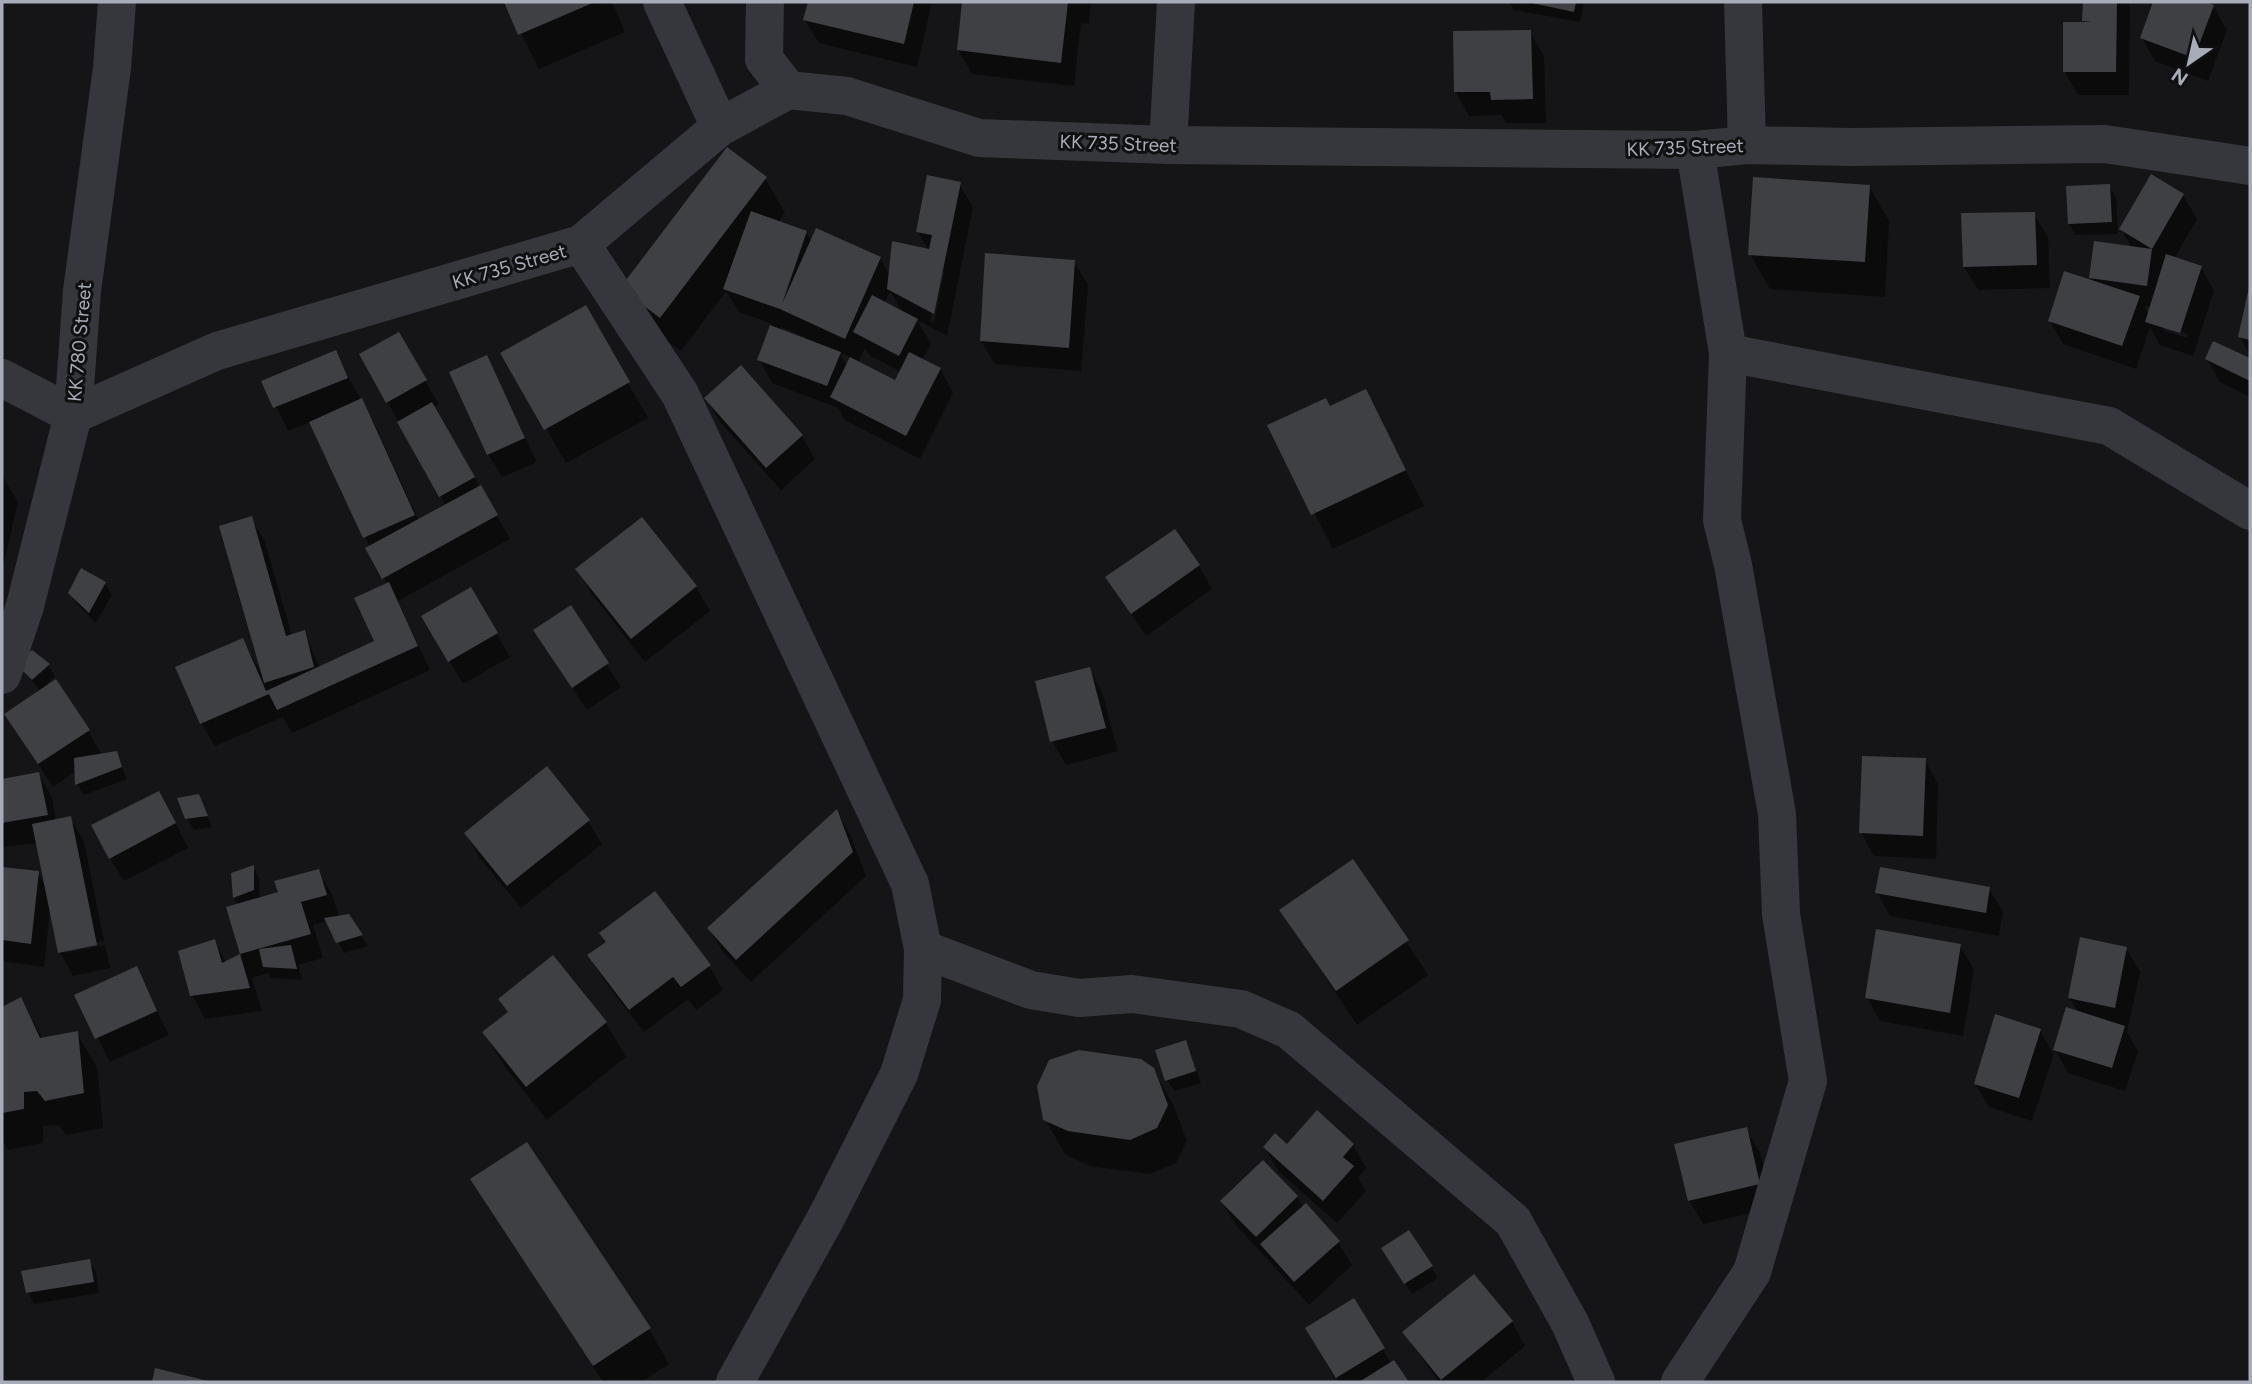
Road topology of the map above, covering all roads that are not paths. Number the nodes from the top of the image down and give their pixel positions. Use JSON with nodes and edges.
{"nodes":[{"id":1,"x":117,"y":2,"type":"edge"},
{"id":2,"x":662,"y":2,"type":"edge"},
{"id":3,"x":765,"y":2,"type":"edge"},
{"id":4,"x":1176,"y":2,"type":"edge"},
{"id":5,"x":1744,"y":2,"type":"edge"},
{"id":6,"x":788,"y":90,"type":"junction"},
{"id":7,"x":720,"y":127,"type":"junction"},
{"id":8,"x":1168,"y":145,"type":"junction"},
{"id":9,"x":1747,"y":145,"type":"junction"},
{"id":10,"x":1695,"y":150,"type":"junction"},
{"id":11,"x":2250,"y":166,"type":"edge"},
{"id":12,"x":581,"y":244,"type":"junction"},
{"id":13,"x":1728,"y":353,"type":"junction"},
{"id":14,"x":2,"y":378,"type":"edge"},
{"id":15,"x":73,"y":415,"type":"junction"},
{"id":16,"x":2250,"y":511,"type":"edge"},
{"id":17,"x":2,"y":676,"type":"edge"},
{"id":18,"x":923,"y":949,"type":"junction"},
{"id":19,"x":735,"y":1382,"type":"edge"},
{"id":20,"x":1596,"y":1382,"type":"edge"},
{"id":21,"x":1680,"y":1382,"type":"edge"}],
"edges":[{"from":1,"to":15,"type":"street","name":"KK 780 Street"},
{"from":2,"to":7,"type":"street"},
{"from":3,"to":6,"type":"street"},
{"from":4,"to":8,"type":"street"},
{"from":5,"to":9,"type":"street"},
{"from":6,"to":7,"type":"street","name":"KK 735 Street"},
{"from":6,"to":8,"type":"street","name":"KK 735 Street"},
{"from":7,"to":12,"type":"street","name":"KK 735 Street"},
{"from":8,"to":10,"type":"street","name":"KK 735 Street"},
{"from":9,"to":10,"type":"street","name":"KK 735 Street"},
{"from":9,"to":11,"type":"street","name":"KK 735 Street"},
{"from":10,"to":13,"type":"street"},
{"from":12,"to":15,"type":"street","name":"KK 735 Street"},
{"from":12,"to":18,"type":"street"},
{"from":13,"to":16,"type":"street"},
{"from":13,"to":21,"type":"street"},
{"from":14,"to":15,"type":"street"},
{"from":15,"to":17,"type":"street","name":"KK 780 Street"},
{"from":18,"to":19,"type":"street"},
{"from":18,"to":20,"type":"street"}]}
